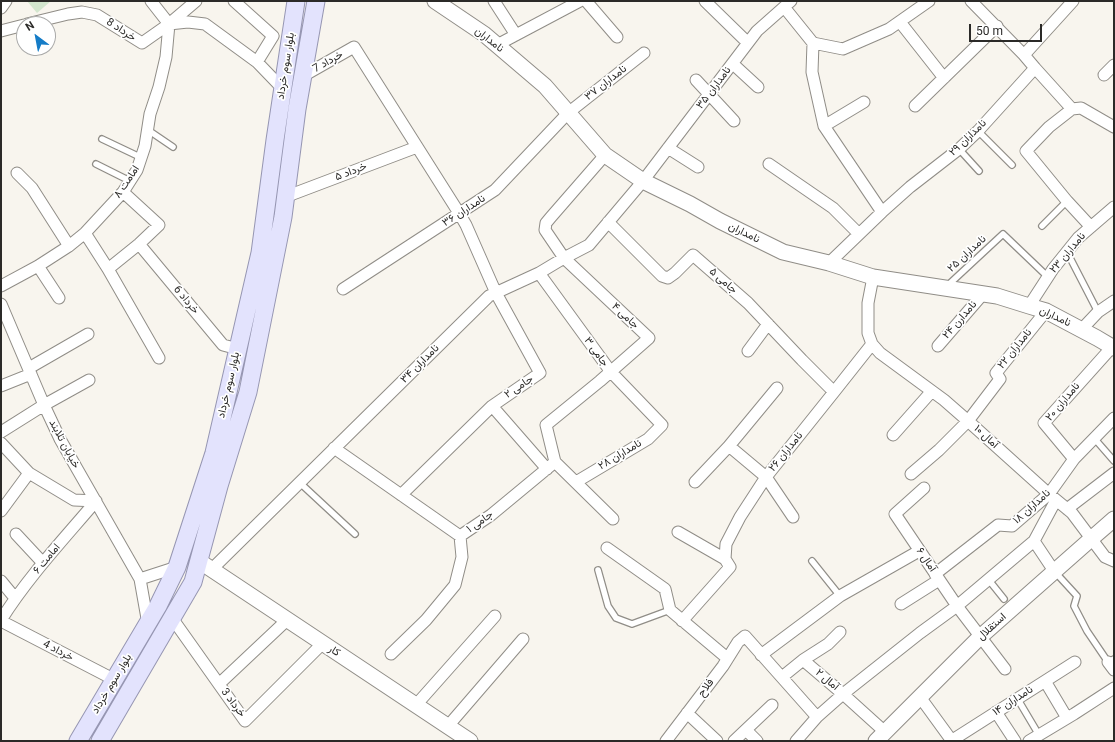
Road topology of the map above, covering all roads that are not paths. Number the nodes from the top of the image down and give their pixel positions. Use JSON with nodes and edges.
{"nodes":[{"id":1,"x":6,"y":1,"type":"edge"},
{"id":2,"x":151,"y":1,"type":"edge"},
{"id":3,"x":196,"y":1,"type":"edge"},
{"id":4,"x":234,"y":1,"type":"edge"},
{"id":5,"x":296,"y":1,"type":"edge"},
{"id":6,"x":316,"y":1,"type":"edge"},
{"id":7,"x":435,"y":1,"type":"edge"},
{"id":8,"x":494,"y":1,"type":"edge"},
{"id":9,"x":580,"y":1,"type":"edge"},
{"id":10,"x":586,"y":1,"type":"edge"},
{"id":11,"x":705,"y":1,"type":"edge"},
{"id":12,"x":929,"y":1,"type":"edge"},
{"id":13,"x":971,"y":1,"type":"edge"},
{"id":14,"x":1073,"y":1,"type":"edge"},
{"id":15,"x":787,"y":4,"type":"edge"},
{"id":16,"x":1,"y":8,"type":"edge"},
{"id":17,"x":56,"y":17,"type":"edge"},
{"id":18,"x":900,"y":22,"type":"junction"},
{"id":19,"x":169,"y":24,"type":"junction"},
{"id":20,"x":997,"y":26,"type":"junction"},
{"id":21,"x":16,"y":27,"type":"edge"},
{"id":22,"x":1,"y":31,"type":"edge"},
{"id":23,"x":516,"y":35,"type":"junction"},
{"id":24,"x":617,"y":36,"type":"dead end"},
{"id":25,"x":748,"y":43,"type":"junction"},
{"id":26,"x":813,"y":43,"type":"junction"},
{"id":27,"x":497,"y":45,"type":"junction"},
{"id":28,"x":644,"y":53,"type":"dead end"},
{"id":29,"x":1024,"y":55,"type":"junction"},
{"id":30,"x":257,"y":62,"type":"junction"},
{"id":31,"x":732,"y":64,"type":"junction"},
{"id":32,"x":1114,"y":66,"type":"edge"},
{"id":33,"x":1034,"y":68,"type":"junction"},
{"id":34,"x":1104,"y":75,"type":"dead end"},
{"id":35,"x":303,"y":76,"type":"junction"},
{"id":36,"x":944,"y":78,"type":"junction"},
{"id":37,"x":696,"y":80,"type":"dead end"},
{"id":38,"x":758,"y":87,"type":"dead end"},
{"id":39,"x":283,"y":89,"type":"junction"},
{"id":40,"x":709,"y":95,"type":"junction"},
{"id":41,"x":864,"y":102,"type":"dead end"},
{"id":42,"x":915,"y":106,"type":"dead end"},
{"id":43,"x":1072,"y":109,"type":"junction"},
{"id":44,"x":568,"y":113,"type":"junction"},
{"id":45,"x":734,"y":121,"type":"dead end"},
{"id":46,"x":1112,"y":124,"type":"edge"},
{"id":47,"x":824,"y":126,"type":"junction"},
{"id":48,"x":148,"y":130,"type":"junction"},
{"id":49,"x":978,"y":131,"type":"junction"},
{"id":50,"x":102,"y":139,"type":"dead end"},
{"id":51,"x":274,"y":140,"type":"junction"},
{"id":52,"x":292,"y":145,"type":"junction"},
{"id":53,"x":417,"y":146,"type":"junction"},
{"id":54,"x":173,"y":147,"type":"dead end"},
{"id":55,"x":668,"y":148,"type":"junction"},
{"id":56,"x":959,"y":149,"type":"junction"},
{"id":57,"x":605,"y":155,"type":"junction"},
{"id":58,"x":142,"y":158,"type":"junction"},
{"id":59,"x":96,"y":164,"type":"dead end"},
{"id":60,"x":769,"y":164,"type":"dead end"},
{"id":61,"x":1012,"y":165,"type":"dead end"},
{"id":62,"x":698,"y":166,"type":"dead end"},
{"id":63,"x":979,"y":171,"type":"dead end"},
{"id":64,"x":17,"y":173,"type":"dead end"},
{"id":65,"x":130,"y":181,"type":"junction"},
{"id":66,"x":643,"y":181,"type":"junction"},
{"id":67,"x":123,"y":192,"type":"junction"},
{"id":68,"x":285,"y":197,"type":"junction"},
{"id":69,"x":1067,"y":201,"type":"junction"},
{"id":70,"x":1114,"y":207,"type":"edge"},
{"id":71,"x":882,"y":212,"type":"junction"},
{"id":72,"x":459,"y":213,"type":"junction"},
{"id":73,"x":608,"y":222,"type":"junction"},
{"id":74,"x":1042,"y":226,"type":"dead end"},
{"id":75,"x":1090,"y":227,"type":"junction"},
{"id":76,"x":85,"y":233,"type":"junction"},
{"id":77,"x":859,"y":234,"type":"junction"},
{"id":78,"x":139,"y":244,"type":"junction"},
{"id":79,"x":69,"y":246,"type":"junction"},
{"id":80,"x":1067,"y":252,"type":"junction"},
{"id":81,"x":564,"y":258,"type":"junction"},
{"id":82,"x":829,"y":263,"type":"junction"},
{"id":83,"x":38,"y":266,"type":"junction"},
{"id":84,"x":108,"y":269,"type":"junction"},
{"id":85,"x":539,"y":273,"type":"junction"},
{"id":86,"x":874,"y":277,"type":"junction"},
{"id":87,"x":1048,"y":277,"type":"junction"},
{"id":88,"x":1,"y":286,"type":"edge"},
{"id":89,"x":944,"y":288,"type":"junction"},
{"id":90,"x":343,"y":289,"type":"dead end"},
{"id":91,"x":496,"y":293,"type":"junction"},
{"id":92,"x":983,"y":294,"type":"junction"},
{"id":93,"x":59,"y":298,"type":"dead end"},
{"id":94,"x":1114,"y":301,"type":"edge"},
{"id":95,"x":1,"y":304,"type":"edge"},
{"id":96,"x":1029,"y":306,"type":"junction"},
{"id":97,"x":1046,"y":311,"type":"junction"},
{"id":98,"x":1098,"y":312,"type":"junction"},
{"id":99,"x":768,"y":324,"type":"junction"},
{"id":100,"x":1081,"y":330,"type":"junction"},
{"id":101,"x":88,"y":334,"type":"dead end"},
{"id":102,"x":872,"y":344,"type":"junction"},
{"id":103,"x":938,"y":346,"type":"dead end"},
{"id":104,"x":238,"y":348,"type":"junction"},
{"id":105,"x":1113,"y":348,"type":"edge"},
{"id":106,"x":748,"y":351,"type":"dead end"},
{"id":107,"x":159,"y":358,"type":"dead end"},
{"id":108,"x":30,"y":371,"type":"junction"},
{"id":109,"x":610,"y":372,"type":"junction"},
{"id":110,"x":89,"y":380,"type":"dead end"},
{"id":111,"x":1,"y":386,"type":"edge"},
{"id":112,"x":777,"y":388,"type":"dead end"},
{"id":113,"x":932,"y":391,"type":"junction"},
{"id":114,"x":834,"y":392,"type":"junction"},
{"id":115,"x":44,"y":405,"type":"junction"},
{"id":116,"x":492,"y":406,"type":"junction"},
{"id":117,"x":1114,"y":418,"type":"edge"},
{"id":118,"x":968,"y":421,"type":"junction"},
{"id":119,"x":662,"y":425,"type":"joint"},
{"id":120,"x":1,"y":432,"type":"edge"},
{"id":121,"x":893,"y":435,"type":"dead end"},
{"id":122,"x":1094,"y":438,"type":"junction"},
{"id":123,"x":1,"y":443,"type":"edge"},
{"id":124,"x":729,"y":446,"type":"junction"},
{"id":125,"x":334,"y":448,"type":"junction"},
{"id":126,"x":1074,"y":460,"type":"junction"},
{"id":127,"x":1114,"y":461,"type":"edge"},
{"id":128,"x":551,"y":466,"type":"junction"},
{"id":129,"x":29,"y":473,"type":"junction"},
{"id":130,"x":1114,"y":473,"type":"edge"},
{"id":131,"x":911,"y":474,"type":"dead end"},
{"id":132,"x":766,"y":476,"type":"junction"},
{"id":133,"x":299,"y":482,"type":"junction"},
{"id":134,"x":576,"y":482,"type":"junction"},
{"id":135,"x":695,"y":482,"type":"dead end"},
{"id":136,"x":924,"y":488,"type":"dead end"},
{"id":137,"x":401,"y":495,"type":"junction"},
{"id":138,"x":1052,"y":497,"type":"junction"},
{"id":139,"x":96,"y":501,"type":"junction"},
{"id":140,"x":1067,"y":509,"type":"junction"},
{"id":141,"x":1,"y":510,"type":"edge"},
{"id":142,"x":793,"y":517,"type":"dead end"},
{"id":143,"x":613,"y":519,"type":"dead end"},
{"id":144,"x":1114,"y":519,"type":"edge"},
{"id":145,"x":678,"y":532,"type":"dead end"},
{"id":146,"x":16,"y":534,"type":"dead end"},
{"id":147,"x":355,"y":534,"type":"dead end"},
{"id":148,"x":460,"y":536,"type":"junction"},
{"id":149,"x":1090,"y":539,"type":"junction"},
{"id":150,"x":1034,"y":542,"type":"junction"},
{"id":151,"x":608,"y":548,"type":"dead end"},
{"id":152,"x":919,"y":551,"type":"junction"},
{"id":153,"x":725,"y":559,"type":"junction"},
{"id":154,"x":812,"y":561,"type":"dead end"},
{"id":155,"x":1114,"y":561,"type":"edge"},
{"id":156,"x":43,"y":563,"type":"junction"},
{"id":157,"x":205,"y":566,"type":"junction"},
{"id":158,"x":177,"y":567,"type":"junction"},
{"id":159,"x":598,"y":570,"type":"dead end"},
{"id":160,"x":1054,"y":571,"type":"junction"},
{"id":161,"x":937,"y":577,"type":"junction"},
{"id":162,"x":140,"y":579,"type":"junction"},
{"id":163,"x":988,"y":579,"type":"junction"},
{"id":164,"x":1,"y":581,"type":"edge"},
{"id":165,"x":840,"y":596,"type":"junction"},
{"id":166,"x":15,"y":598,"type":"junction"},
{"id":167,"x":1004,"y":598,"type":"dead end"},
{"id":168,"x":901,"y":604,"type":"dead end"},
{"id":169,"x":957,"y":606,"type":"junction"},
{"id":170,"x":670,"y":610,"type":"junction"},
{"id":171,"x":495,"y":616,"type":"dead end"},
{"id":172,"x":172,"y":618,"type":"junction"},
{"id":173,"x":287,"y":620,"type":"junction"},
{"id":174,"x":1,"y":621,"type":"edge"},
{"id":175,"x":682,"y":621,"type":"junction"},
{"id":176,"x":148,"y":624,"type":"junction"},
{"id":177,"x":840,"y":632,"type":"dead end"},
{"id":178,"x":980,"y":637,"type":"junction"},
{"id":179,"x":523,"y":639,"type":"dead end"},
{"id":180,"x":323,"y":643,"type":"junction"},
{"id":181,"x":391,"y":654,"type":"dead end"},
{"id":182,"x":761,"y":655,"type":"junction"},
{"id":183,"x":727,"y":658,"type":"junction"},
{"id":184,"x":803,"y":660,"type":"junction"},
{"id":185,"x":1075,"y":662,"type":"dead end"},
{"id":186,"x":1112,"y":663,"type":"edge"},
{"id":187,"x":1005,"y":669,"type":"dead end"},
{"id":188,"x":782,"y":677,"type":"junction"},
{"id":189,"x":115,"y":680,"type":"junction"},
{"id":190,"x":1045,"y":680,"type":"junction"},
{"id":191,"x":219,"y":684,"type":"junction"},
{"id":192,"x":1114,"y":688,"type":"edge"},
{"id":193,"x":843,"y":694,"type":"junction"},
{"id":194,"x":920,"y":697,"type":"junction"},
{"id":195,"x":1017,"y":698,"type":"junction"},
{"id":196,"x":416,"y":705,"type":"junction"},
{"id":197,"x":772,"y":705,"type":"dead end"},
{"id":198,"x":996,"y":712,"type":"junction"},
{"id":199,"x":687,"y":713,"type":"junction"},
{"id":200,"x":816,"y":717,"type":"junction"},
{"id":201,"x":1067,"y":718,"type":"junction"},
{"id":202,"x":448,"y":726,"type":"junction"},
{"id":203,"x":746,"y":730,"type":"junction"},
{"id":204,"x":1039,"y":735,"type":"junction"},
{"id":205,"x":880,"y":736,"type":"edge"},
{"id":206,"x":78,"y":741,"type":"edge"},
{"id":207,"x":100,"y":741,"type":"edge"},
{"id":208,"x":470,"y":741,"type":"edge"},
{"id":209,"x":666,"y":741,"type":"edge"},
{"id":210,"x":717,"y":741,"type":"edge"},
{"id":211,"x":734,"y":741,"type":"edge"},
{"id":212,"x":757,"y":741,"type":"edge"},
{"id":213,"x":796,"y":741,"type":"edge"},
{"id":214,"x":951,"y":741,"type":"edge"},
{"id":215,"x":1015,"y":741,"type":"edge"},
{"id":216,"x":1029,"y":741,"type":"edge"}],
"edges":[{"from":1,"to":16,"type":"street"},
{"from":2,"to":19,"type":"street"},
{"from":3,"to":19,"type":"street"},
{"from":4,"to":30,"type":"street"},
{"from":5,"to":39,"type":"main road","name":"بلوار سوم خرداد"},
{"from":6,"to":35,"type":"main road","name":"بلوار سوم خرداد"},
{"from":7,"to":27,"type":"street","name":"نامداران"},
{"from":8,"to":23,"type":"street"},
{"from":9,"to":23,"type":"street"},
{"from":10,"to":24,"type":"street"},
{"from":11,"to":25,"type":"street"},
{"from":12,"to":18,"type":"street"},
{"from":13,"to":20,"type":"street"},
{"from":14,"to":29,"type":"street"},
{"from":15,"to":25,"type":"street","name":"نامداران ۳۵"},
{"from":15,"to":26,"type":"street"},
{"from":17,"to":19,"type":"street","name":"خرداد 8"},
{"from":18,"to":26,"type":"street"},
{"from":18,"to":36,"type":"street"},
{"from":19,"to":30,"type":"street","name":"خرداد 8"},
{"from":19,"to":48,"type":"street","name":"امامت ۸"},
{"from":20,"to":29,"type":"street"},
{"from":20,"to":36,"type":"street"},
{"from":21,"to":22,"type":"street"},
{"from":23,"to":27,"type":"street"},
{"from":25,"to":31,"type":"street","name":"نامداران ۳۵"},
{"from":26,"to":47,"type":"street"},
{"from":27,"to":44,"type":"street","name":"نامداران"},
{"from":28,"to":44,"type":"street","name":"نامداران ۳۷"},
{"from":29,"to":33,"type":"street"},
{"from":30,"to":39,"type":"street","name":"خرداد 8"},
{"from":31,"to":38,"type":"street"},
{"from":31,"to":40,"type":"street","name":"نامداران ۳۵"},
{"from":32,"to":34,"type":"street"},
{"from":33,"to":43,"type":"street"},
{"from":33,"to":49,"type":"street","name":"نامداران ۲۹"},
{"from":35,"to":52,"type":"main road","name":"بلوار سوم خرداد"},
{"from":35,"to":53,"type":"street","name":"خرداد 7"},
{"from":36,"to":42,"type":"street"},
{"from":37,"to":40,"type":"street"},
{"from":39,"to":51,"type":"main road","name":"بلوار سوم خرداد"},
{"from":40,"to":45,"type":"street"},
{"from":40,"to":55,"type":"street","name":"نامداران ۳۵"},
{"from":41,"to":47,"type":"street"},
{"from":43,"to":46,"type":"street"},
{"from":43,"to":69,"type":"street"},
{"from":44,"to":57,"type":"street","name":"نامداران"},
{"from":44,"to":72,"type":"street","name":"نامداران ۳۶"},
{"from":47,"to":71,"type":"street"},
{"from":48,"to":54,"type":"lane"},
{"from":48,"to":58,"type":"street","name":"امامت ۸"},
{"from":49,"to":56,"type":"street","name":"نامداران ۲۹"},
{"from":49,"to":61,"type":"lane"},
{"from":50,"to":58,"type":"lane"},
{"from":51,"to":52,"type":"main road"},
{"from":51,"to":104,"type":"main road","name":"بلوار سوم خرداد"},
{"from":52,"to":68,"type":"main road","name":"بلوار سوم خرداد"},
{"from":53,"to":68,"type":"street","name":"خرداد ۵"},
{"from":53,"to":72,"type":"street"},
{"from":55,"to":62,"type":"street"},
{"from":55,"to":66,"type":"street","name":"نامداران ۳۵"},
{"from":56,"to":63,"type":"lane"},
{"from":56,"to":71,"type":"street","name":"نامداران ۲۹"},
{"from":57,"to":66,"type":"street","name":"نامداران"},
{"from":57,"to":81,"type":"street"},
{"from":58,"to":65,"type":"street","name":"امامت ۸"},
{"from":59,"to":65,"type":"lane"},
{"from":60,"to":77,"type":"street"},
{"from":64,"to":79,"type":"street"},
{"from":65,"to":67,"type":"street","name":"امامت ۸"},
{"from":66,"to":73,"type":"street","name":"نامداران ۳۴"},
{"from":66,"to":82,"type":"street","name":"نامداران"},
{"from":67,"to":76,"type":"street","name":"امامت ۸"},
{"from":67,"to":78,"type":"street"},
{"from":68,"to":157,"type":"main road","name":"بلوار سوم خرداد"},
{"from":69,"to":74,"type":"lane"},
{"from":69,"to":75,"type":"street"},
{"from":70,"to":75,"type":"street","name":"نامداران ۲۳"},
{"from":71,"to":77,"type":"street","name":"نامداران ۲۹"},
{"from":72,"to":90,"type":"street","name":"نامداران ۳۶"},
{"from":72,"to":91,"type":"street"},
{"from":73,"to":81,"type":"street","name":"نامداران ۳۴"},
{"from":73,"to":99,"type":"street","name":"جامی ۵"},
{"from":75,"to":80,"type":"street","name":"نامداران ۲۳"},
{"from":76,"to":79,"type":"street","name":"امامت ۸"},
{"from":76,"to":84,"type":"street"},
{"from":77,"to":82,"type":"street","name":"نامداران ۲۹"},
{"from":78,"to":84,"type":"street"},
{"from":78,"to":104,"type":"street","name":"خرداد 6"},
{"from":79,"to":83,"type":"street","name":"امامت ۸"},
{"from":80,"to":87,"type":"street","name":"نامداران ۲۳"},
{"from":80,"to":98,"type":"lane"},
{"from":81,"to":85,"type":"street","name":"نامداران ۳۴"},
{"from":81,"to":109,"type":"street","name":"جامی ۴"},
{"from":82,"to":86,"type":"street","name":"نامداران"},
{"from":83,"to":88,"type":"street","name":"امامت ۸"},
{"from":83,"to":93,"type":"street"},
{"from":84,"to":107,"type":"street"},
{"from":85,"to":91,"type":"street","name":"نامداران ۳۴"},
{"from":85,"to":109,"type":"street","name":"جامی ۳"},
{"from":86,"to":89,"type":"street","name":"نامداران"},
{"from":86,"to":102,"type":"street"},
{"from":87,"to":89,"type":"lane","name":"نامداران ۲۵"},
{"from":87,"to":96,"type":"street","name":"نامداران ۲۳"},
{"from":89,"to":92,"type":"street","name":"نامداران"},
{"from":91,"to":116,"type":"street","name":"جامی ۲"},
{"from":91,"to":125,"type":"street","name":"نامداران ۳۴"},
{"from":92,"to":96,"type":"street","name":"نامداران"},
{"from":92,"to":103,"type":"street","name":"نامدارن ۲۴"},
{"from":94,"to":98,"type":"street"},
{"from":95,"to":108,"type":"street","name":"خیابان تلابند"},
{"from":96,"to":97,"type":"street","name":"نامداران"},
{"from":97,"to":100,"type":"street","name":"نامداران"},
{"from":97,"to":118,"type":"street","name":"نامداران ۲۲"},
{"from":98,"to":100,"type":"street"},
{"from":99,"to":106,"type":"street"},
{"from":99,"to":114,"type":"street","name":"جامی ۵"},
{"from":100,"to":105,"type":"street","name":"نامداران"},
{"from":101,"to":108,"type":"street"},
{"from":102,"to":113,"type":"street","name":"آمال ۱۰"},
{"from":102,"to":114,"type":"street","name":"نامداران ۲۶"},
{"from":104,"to":158,"type":"main road","name":"بلوار سوم خرداد"},
{"from":105,"to":126,"type":"street","name":"نامداران ۲۰"},
{"from":108,"to":111,"type":"street"},
{"from":108,"to":115,"type":"street","name":"خیابان تلابند"},
{"from":109,"to":119,"type":"street","name":"جامی ۳"},
{"from":109,"to":128,"type":"street"},
{"from":110,"to":115,"type":"street"},
{"from":112,"to":124,"type":"street"},
{"from":113,"to":118,"type":"street","name":"آمال ۱۰"},
{"from":113,"to":121,"type":"street"},
{"from":114,"to":132,"type":"street","name":"نامداران ۲۶"},
{"from":115,"to":120,"type":"street"},
{"from":115,"to":139,"type":"street","name":"خیابان تلابند"},
{"from":116,"to":128,"type":"street","name":"جامی ۲"},
{"from":116,"to":137,"type":"street"},
{"from":117,"to":122,"type":"street","name":"نامداران ۱۸"},
{"from":118,"to":131,"type":"street","name":"نامداران ۲۲"},
{"from":118,"to":138,"type":"street","name":"آمال ۱۰"},
{"from":119,"to":134,"type":"street","name":"نامداران ۲۸"},
{"from":122,"to":126,"type":"street","name":"نامداران ۱۸"},
{"from":122,"to":127,"type":"lane"},
{"from":123,"to":129,"type":"street"},
{"from":124,"to":132,"type":"street"},
{"from":124,"to":135,"type":"street"},
{"from":125,"to":133,"type":"street","name":"نامداران ۳۴"},
{"from":125,"to":137,"type":"street","name":"جامی ۱"},
{"from":126,"to":138,"type":"street","name":"نامداران ۱۸"},
{"from":128,"to":134,"type":"street"},
{"from":128,"to":148,"type":"street","name":"جامی ۱"},
{"from":129,"to":139,"type":"street"},
{"from":129,"to":141,"type":"street"},
{"from":130,"to":140,"type":"street"},
{"from":132,"to":142,"type":"street"},
{"from":132,"to":153,"type":"street","name":"نامداران ۲۶"},
{"from":133,"to":147,"type":"lane"},
{"from":133,"to":157,"type":"street","name":"نامداران ۳۴"},
{"from":134,"to":143,"type":"street"},
{"from":136,"to":152,"type":"street","name":"آمال ۶"},
{"from":137,"to":148,"type":"street","name":"جامی ۱"},
{"from":138,"to":140,"type":"street","name":"آمال ۱۰"},
{"from":138,"to":150,"type":"street"},
{"from":138,"to":161,"type":"street","name":"نامداران ۱۸"},
{"from":139,"to":156,"type":"street","name":"امامت ۶"},
{"from":139,"to":162,"type":"street","name":"خیابان تلابند"},
{"from":140,"to":149,"type":"street","name":"آمال ۱۰"},
{"from":144,"to":149,"type":"street","name":"استقلال"},
{"from":145,"to":153,"type":"street"},
{"from":146,"to":156,"type":"street"},
{"from":148,"to":181,"type":"street"},
{"from":149,"to":155,"type":"street","name":"آمال ۱۰"},
{"from":149,"to":160,"type":"street","name":"استقلال"},
{"from":150,"to":160,"type":"street"},
{"from":150,"to":163,"type":"street"},
{"from":151,"to":170,"type":"street"},
{"from":152,"to":161,"type":"street","name":"آمال ۶"},
{"from":152,"to":165,"type":"street"},
{"from":153,"to":175,"type":"street","name":"نامداران ۲۶"},
{"from":154,"to":165,"type":"lane"},
{"from":156,"to":166,"type":"street","name":"امامت ۶"},
{"from":157,"to":172,"type":"main road","name":"بلوار سوم خرداد"},
{"from":157,"to":173,"type":"street","name":"کار"},
{"from":158,"to":162,"type":"street"},
{"from":158,"to":176,"type":"main road","name":"بلوار سوم خرداد"},
{"from":159,"to":170,"type":"lane"},
{"from":160,"to":178,"type":"street","name":"استقلال"},
{"from":160,"to":186,"type":"lane"},
{"from":161,"to":168,"type":"street","name":"نامداران ۱۸"},
{"from":161,"to":169,"type":"street","name":"آمال ۶"},
{"from":162,"to":176,"type":"street","name":"خیابان تلابند"},
{"from":163,"to":167,"type":"lane"},
{"from":163,"to":169,"type":"street"},
{"from":164,"to":166,"type":"street"},
{"from":165,"to":182,"type":"street"},
{"from":166,"to":174,"type":"street","name":"امامت ۶"},
{"from":169,"to":178,"type":"street","name":"آمال ۶"},
{"from":169,"to":193,"type":"street"},
{"from":170,"to":175,"type":"street"},
{"from":171,"to":196,"type":"street"},
{"from":172,"to":191,"type":"street","name":"خرداد 3"},
{"from":172,"to":207,"type":"main road","name":"بلوار سوم خرداد"},
{"from":173,"to":180,"type":"street","name":"کار"},
{"from":173,"to":191,"type":"street"},
{"from":174,"to":189,"type":"street","name":"خرداد 4"},
{"from":175,"to":183,"type":"street"},
{"from":176,"to":189,"type":"main road","name":"بلوار سوم خرداد"},
{"from":177,"to":184,"type":"street","name":"آمال ۲"},
{"from":178,"to":187,"type":"street","name":"آمال ۶"},
{"from":178,"to":194,"type":"street","name":"استقلال"},
{"from":179,"to":202,"type":"street"},
{"from":180,"to":191,"type":"street","name":"خرداد 3"},
{"from":180,"to":196,"type":"street","name":"کار"},
{"from":182,"to":183,"type":"street","name":"فلاح"},
{"from":182,"to":188,"type":"street"},
{"from":183,"to":199,"type":"street","name":"فلاح"},
{"from":184,"to":188,"type":"street"},
{"from":184,"to":193,"type":"street","name":"آمال ۲"},
{"from":185,"to":190,"type":"street","name":"نامداران ۱۴"},
{"from":188,"to":200,"type":"street"},
{"from":189,"to":206,"type":"main road","name":"بلوار سوم خرداد"},
{"from":190,"to":195,"type":"street","name":"نامداران ۱۴"},
{"from":190,"to":201,"type":"street"},
{"from":192,"to":201,"type":"street"},
{"from":193,"to":200,"type":"street"},
{"from":193,"to":205,"type":"street","name":"آمال ۲"},
{"from":194,"to":205,"type":"street","name":"استقلال"},
{"from":194,"to":214,"type":"street"},
{"from":195,"to":198,"type":"street","name":"نامداران ۱۴"},
{"from":195,"to":204,"type":"lane"},
{"from":196,"to":202,"type":"street","name":"کار"},
{"from":197,"to":203,"type":"street"},
{"from":198,"to":214,"type":"street","name":"نامداران ۱۴"},
{"from":198,"to":215,"type":"street"},
{"from":199,"to":209,"type":"street","name":"فلاح"},
{"from":199,"to":210,"type":"street"},
{"from":200,"to":213,"type":"street"},
{"from":201,"to":204,"type":"street"},
{"from":202,"to":208,"type":"street","name":"کار"},
{"from":203,"to":211,"type":"street"},
{"from":203,"to":212,"type":"street"},
{"from":204,"to":216,"type":"street"}]}
